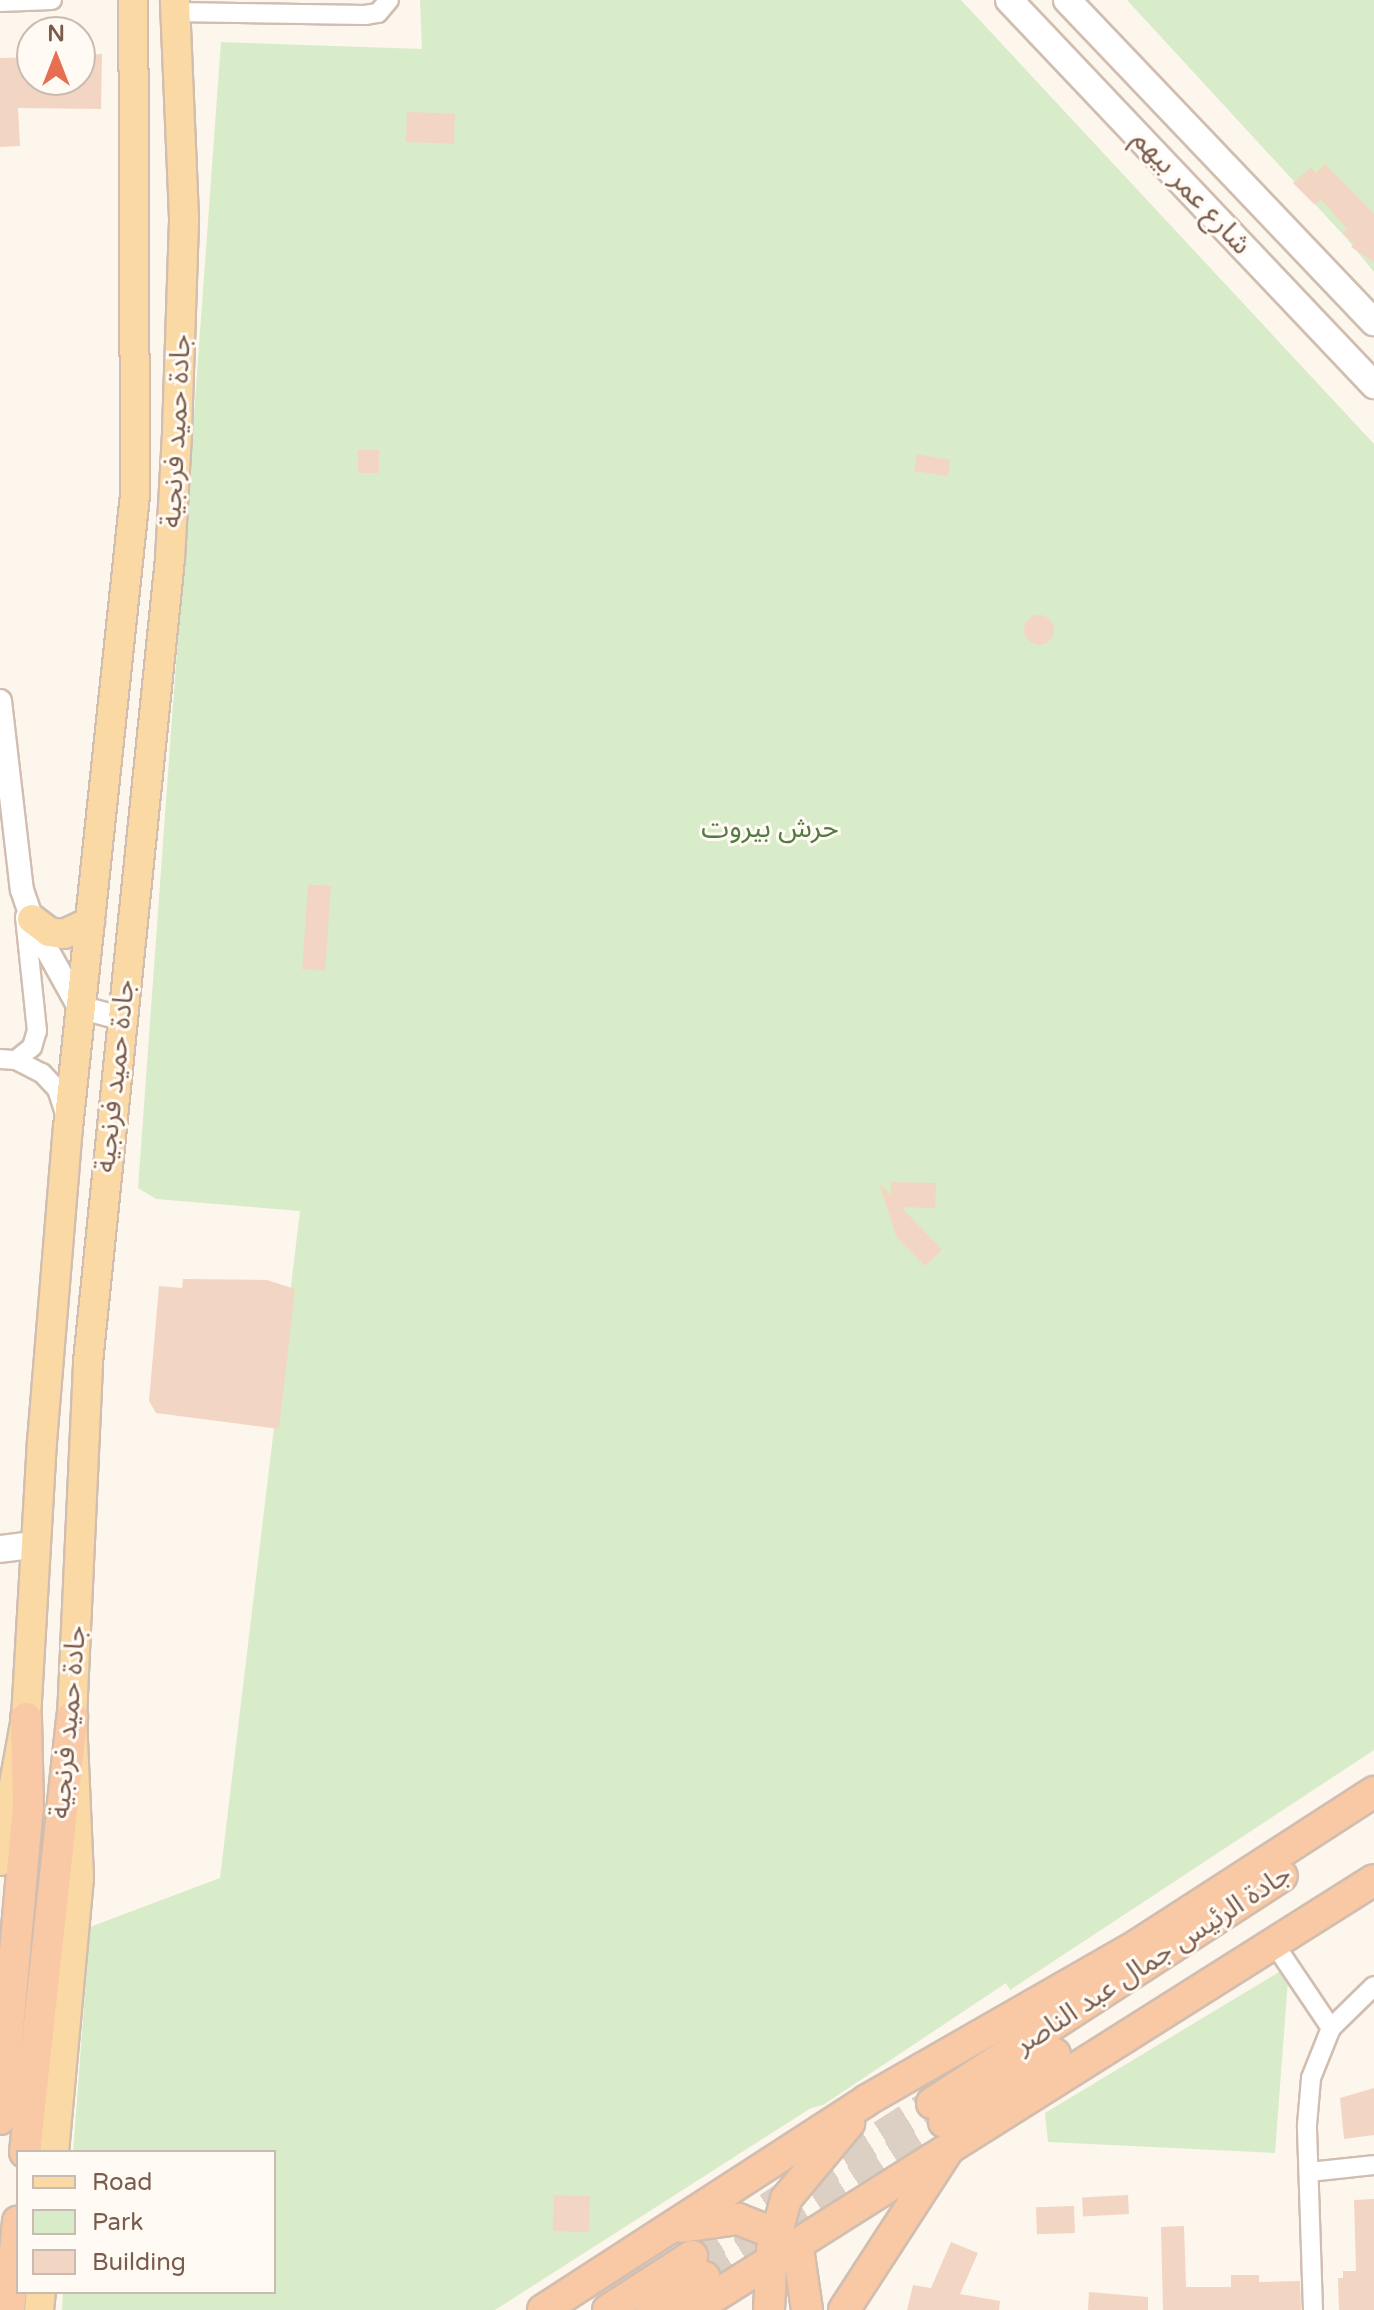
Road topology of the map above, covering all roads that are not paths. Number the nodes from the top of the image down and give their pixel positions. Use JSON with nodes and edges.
{"nodes":[{"id":1,"x":52,"y":0,"type":"edge"},
{"id":2,"x":133,"y":0,"type":"edge"},
{"id":3,"x":389,"y":0,"type":"edge"},
{"id":4,"x":1009,"y":0,"type":"edge"},
{"id":5,"x":1067,"y":0,"type":"edge"},
{"id":6,"x":0,"y":2,"type":"edge"},
{"id":7,"x":175,"y":6,"type":"edge"},
{"id":8,"x":1374,"y":322,"type":"edge"},
{"id":9,"x":1374,"y":385,"type":"edge"},
{"id":10,"x":0,"y":701,"type":"edge"},
{"id":11,"x":1,"y":733,"type":"edge"},
{"id":12,"x":22,"y":890,"type":"junction"},
{"id":13,"x":32,"y":919,"type":"junction"},
{"id":14,"x":90,"y":922,"type":"junction"},
{"id":15,"x":79,"y":1007,"type":"junction"},
{"id":16,"x":120,"y":1018,"type":"junction"},
{"id":17,"x":8,"y":1059,"type":"edge"},
{"id":18,"x":68,"y":1128,"type":"junction"},
{"id":19,"x":35,"y":1545,"type":"junction"},
{"id":20,"x":0,"y":1549,"type":"edge"},
{"id":21,"x":72,"y":1717,"type":"junction"},
{"id":22,"x":26,"y":1718,"type":"junction"},
{"id":23,"x":1374,"y":1792,"type":"edge"},
{"id":24,"x":1374,"y":1815,"type":"edge"},
{"id":25,"x":1374,"y":1858,"type":"edge"},
{"id":26,"x":0,"y":1861,"type":"edge"},
{"id":27,"x":1374,"y":1880,"type":"edge"},
{"id":28,"x":1273,"y":1942,"type":"junction"},
{"id":29,"x":1374,"y":1986,"type":"edge"},
{"id":30,"x":1331,"y":2028,"type":"junction"},
{"id":31,"x":867,"y":2100,"type":"junction"},
{"id":32,"x":0,"y":2119,"type":"edge"},
{"id":33,"x":943,"y":2122,"type":"junction"},
{"id":34,"x":25,"y":2150,"type":"edge"},
{"id":35,"x":54,"y":2150,"type":"edge"},
{"id":36,"x":1374,"y":2165,"type":"edge"},
{"id":37,"x":1309,"y":2172,"type":"junction"},
{"id":38,"x":660,"y":2234,"type":"junction"},
{"id":39,"x":16,"y":2241,"type":"edge"},
{"id":40,"x":779,"y":2246,"type":"junction"},
{"id":41,"x":9,"y":2310,"type":"edge"},
{"id":42,"x":543,"y":2310,"type":"edge"},
{"id":43,"x":608,"y":2310,"type":"edge"},
{"id":44,"x":652,"y":2310,"type":"edge"},
{"id":45,"x":693,"y":2310,"type":"edge"},
{"id":46,"x":769,"y":2310,"type":"edge"},
{"id":47,"x":807,"y":2310,"type":"edge"},
{"id":48,"x":844,"y":2310,"type":"edge"},
{"id":49,"x":1313,"y":2310,"type":"edge"}],
"edges":[{"from":1,"to":6,"type":"street"},
{"from":2,"to":14,"type":"main road","name":"جادة حميد فرنجية"},
{"from":3,"to":7,"type":"street"},
{"from":4,"to":9,"type":"main road","name":"شارع عمر بيهم"},
{"from":5,"to":8,"type":"main road","name":"شارع عمر بيهم"},
{"from":7,"to":16,"type":"main road","name":"جادة حميد فرنجية"},
{"from":10,"to":11,"type":"street"},
{"from":11,"to":12,"type":"street"},
{"from":12,"to":13,"type":"street"},
{"from":12,"to":17,"type":"street"},
{"from":13,"to":14,"type":"main road"},
{"from":13,"to":15,"type":"street"},
{"from":14,"to":15,"type":"main road","name":"جادة حميد فرنجية"},
{"from":15,"to":16,"type":"street"},
{"from":15,"to":18,"type":"main road","name":"جادة حميد فرنجية"},
{"from":16,"to":21,"type":"main road","name":"جادة حميد فرنجية"},
{"from":17,"to":18,"type":"street"},
{"from":18,"to":19,"type":"main road","name":"جادة حميد فرنجية"},
{"from":19,"to":20,"type":"main road"},
{"from":19,"to":22,"type":"main road","name":"جادة حميد فرنجية"},
{"from":21,"to":34,"type":"highway","name":"جادة حميد فرنجية"},
{"from":21,"to":35,"type":"main road"},
{"from":22,"to":26,"type":"main road"},
{"from":22,"to":32,"type":"highway","name":"جادة حميد فرنجية"},
{"from":23,"to":31,"type":"highway"},
{"from":24,"to":33,"type":"highway","name":"جادة الرئيس جمال عبد الناصر"},
{"from":25,"to":33,"type":"highway","name":"جادة الرئيس جمال عبد الناصر"},
{"from":27,"to":28,"type":"highway"},
{"from":28,"to":30,"type":"street"},
{"from":28,"to":33,"type":"highway"},
{"from":29,"to":30,"type":"street"},
{"from":30,"to":37,"type":"street"},
{"from":31,"to":38,"type":"highway"},
{"from":31,"to":40,"type":"highway"},
{"from":33,"to":40,"type":"highway"},
{"from":33,"to":48,"type":"highway"},
{"from":36,"to":37,"type":"street"},
{"from":37,"to":49,"type":"street"},
{"from":38,"to":40,"type":"highway"},
{"from":38,"to":42,"type":"highway"},
{"from":39,"to":41,"type":"highway"},
{"from":40,"to":45,"type":"highway"},
{"from":40,"to":46,"type":"highway"},
{"from":40,"to":47,"type":"highway"},
{"from":43,"to":44,"type":"highway"}]}
